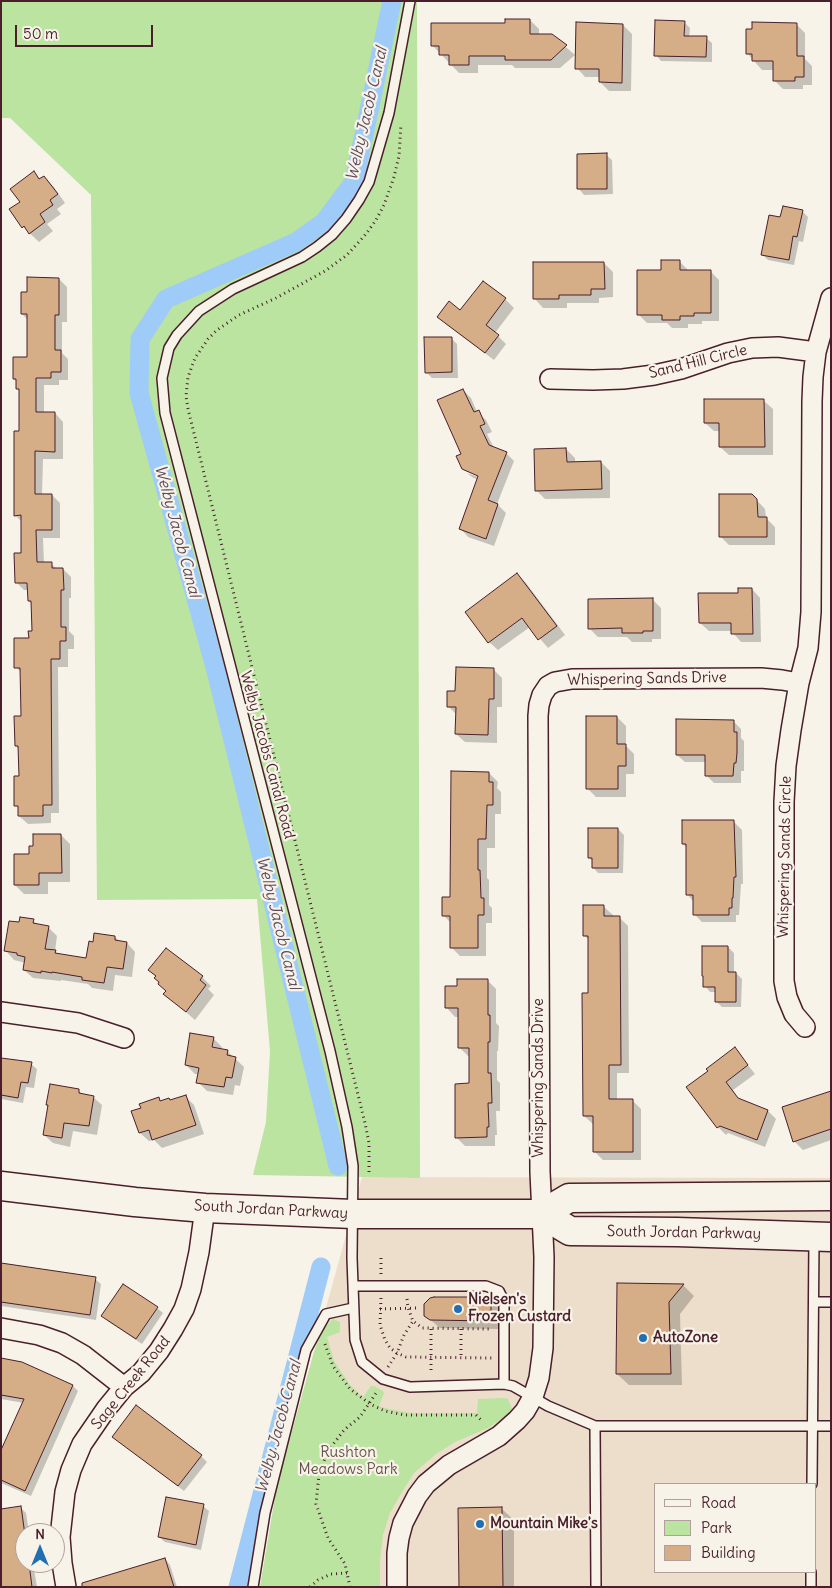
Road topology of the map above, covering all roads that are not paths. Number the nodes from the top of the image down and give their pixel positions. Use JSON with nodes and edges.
{"nodes":[{"id":1,"x":410,"y":1,"type":"edge"},
{"id":2,"x":831,"y":298,"type":"edge"},
{"id":3,"x":816,"y":352,"type":"junction"},
{"id":4,"x":550,"y":379,"type":"dead end"},
{"id":5,"x":800,"y":683,"type":"junction"},
{"id":6,"x":1,"y":1012,"type":"edge"},
{"id":7,"x":805,"y":1027,"type":"dead end"},
{"id":8,"x":124,"y":1038,"type":"dead end"},
{"id":9,"x":1,"y":1186,"type":"edge"},
{"id":10,"x":831,"y":1196,"type":"edge"},
{"id":11,"x":205,"y":1208,"type":"junction"},
{"id":12,"x":353,"y":1214,"type":"junction"},
{"id":13,"x":542,"y":1214,"type":"junction"},
{"id":14,"x":822,"y":1236,"type":"edge"},
{"id":15,"x":354,"y":1286,"type":"junction"},
{"id":16,"x":814,"y":1302,"type":"junction"},
{"id":17,"x":831,"y":1302,"type":"edge"},
{"id":18,"x":353,"y":1308,"type":"junction"},
{"id":19,"x":1,"y":1328,"type":"edge"},
{"id":20,"x":504,"y":1384,"type":"junction"},
{"id":21,"x":124,"y":1387,"type":"junction"},
{"id":22,"x":533,"y":1397,"type":"junction"},
{"id":23,"x":596,"y":1426,"type":"junction"},
{"id":24,"x":812,"y":1426,"type":"junction"},
{"id":25,"x":831,"y":1426,"type":"edge"},
{"id":26,"x":812,"y":1483,"type":"edge"},
{"id":27,"x":811,"y":1573,"type":"edge"},
{"id":28,"x":66,"y":1587,"type":"edge"},
{"id":29,"x":253,"y":1587,"type":"edge"},
{"id":30,"x":397,"y":1587,"type":"edge"},
{"id":31,"x":596,"y":1587,"type":"edge"},
{"id":32,"x":811,"y":1587,"type":"edge"}],
"edges":[{"from":1,"to":12,"type":"lane","name":"Welby Jacobs Canal Road"},
{"from":2,"to":3,"type":"street"},
{"from":3,"to":4,"type":"street","name":"Sand Hill Circle"},
{"from":3,"to":5,"type":"street"},
{"from":5,"to":7,"type":"street","name":"Whispering Sands Circle"},
{"from":5,"to":13,"type":"street","name":"Whispering Sands Drive"},
{"from":6,"to":8,"type":"street"},
{"from":9,"to":11,"type":"main road","name":"South Jordan Parkway"},
{"from":10,"to":13,"type":"main road"},
{"from":11,"to":12,"type":"main road","name":"South Jordan Parkway"},
{"from":11,"to":21,"type":"street","name":"Sage Creek Road"},
{"from":12,"to":13,"type":"main road","name":"South Jordan Parkway"},
{"from":12,"to":15,"type":"lane","name":"Welby Jacobs Canal Road"},
{"from":13,"to":14,"type":"main road","name":"South Jordan Parkway"},
{"from":13,"to":22,"type":"street","name":"Whispering Sands Drive"},
{"from":14,"to":16,"type":"lane"},
{"from":15,"to":18,"type":"lane","name":"Welby Jacobs Canal Road"},
{"from":15,"to":20,"type":"lane"},
{"from":16,"to":17,"type":"lane"},
{"from":16,"to":24,"type":"lane"},
{"from":18,"to":20,"type":"lane","name":"Welby Jacobs Canal Road"},
{"from":18,"to":29,"type":"lane"},
{"from":19,"to":21,"type":"street"},
{"from":20,"to":22,"type":"lane"},
{"from":21,"to":28,"type":"street","name":"Sage Creek Road"},
{"from":22,"to":23,"type":"lane"},
{"from":22,"to":30,"type":"street","name":"Whispering Sands Drive"},
{"from":23,"to":24,"type":"lane"},
{"from":23,"to":31,"type":"lane"},
{"from":24,"to":25,"type":"lane"},
{"from":24,"to":26,"type":"lane"},
{"from":27,"to":32,"type":"lane"}]}
